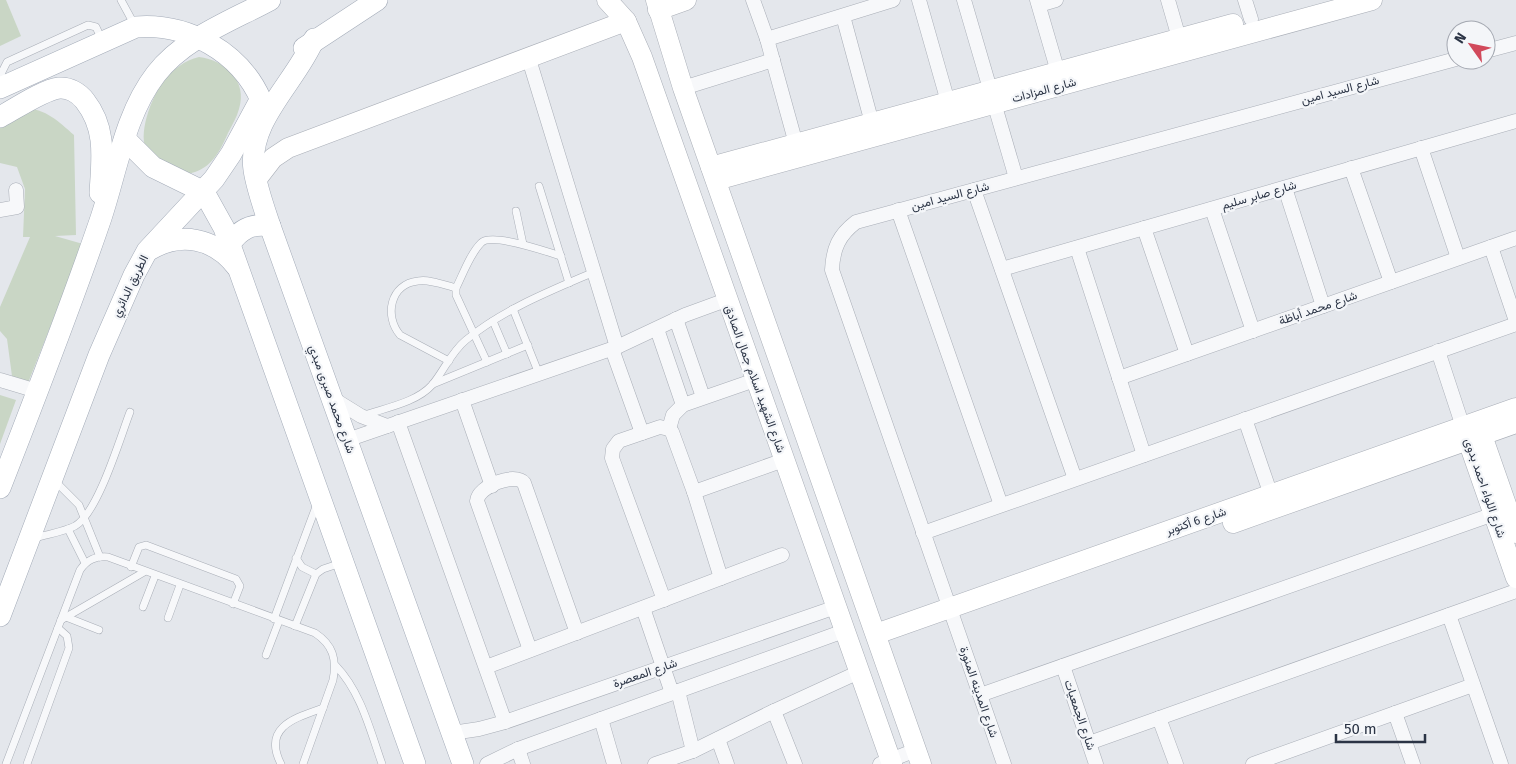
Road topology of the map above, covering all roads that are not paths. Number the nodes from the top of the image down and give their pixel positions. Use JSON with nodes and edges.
{"nodes":[{"id":1,"x":121,"y":0,"type":"edge"},
{"id":2,"x":270,"y":0,"type":"edge"},
{"id":3,"x":377,"y":0,"type":"edge"},
{"id":4,"x":607,"y":0,"type":"edge"},
{"id":5,"x":625,"y":0,"type":"edge"},
{"id":6,"x":686,"y":0,"type":"edge"},
{"id":7,"x":753,"y":0,"type":"edge"},
{"id":8,"x":893,"y":0,"type":"edge"},
{"id":9,"x":919,"y":0,"type":"edge"},
{"id":10,"x":964,"y":0,"type":"edge"},
{"id":11,"x":1056,"y":0,"type":"edge"},
{"id":12,"x":1168,"y":0,"type":"edge"},
{"id":13,"x":1319,"y":0,"type":"edge"},
{"id":14,"x":1372,"y":0,"type":"edge"},
{"id":15,"x":1038,"y":3,"type":"edge"},
{"id":16,"x":657,"y":5,"type":"edge"},
{"id":17,"x":1248,"y":9,"type":"edge"},
{"id":18,"x":843,"y":16,"type":"junction"},
{"id":19,"x":627,"y":24,"type":"junction"},
{"id":20,"x":136,"y":27,"type":"junction"},
{"id":21,"x":198,"y":38,"type":"junction"},
{"id":22,"x":1179,"y":38,"type":"junction"},
{"id":23,"x":314,"y":39,"type":"junction"},
{"id":24,"x":767,"y":39,"type":"junction"},
{"id":25,"x":1516,"y":43,"type":"edge"},
{"id":26,"x":1496,"y":48,"type":"edge"},
{"id":27,"x":528,"y":56,"type":"junction"},
{"id":28,"x":773,"y":60,"type":"junction"},
{"id":29,"x":1446,"y":62,"type":"edge"},
{"id":30,"x":1058,"y":72,"type":"junction"},
{"id":31,"x":3,"y":86,"type":"edge"},
{"id":32,"x":683,"y":88,"type":"junction"},
{"id":33,"x":992,"y":97,"type":"junction"},
{"id":34,"x":260,"y":100,"type":"junction"},
{"id":35,"x":948,"y":102,"type":"junction"},
{"id":36,"x":691,"y":110,"type":"junction"},
{"id":37,"x":0,"y":117,"type":"edge"},
{"id":38,"x":663,"y":120,"type":"junction"},
{"id":39,"x":1516,"y":121,"type":"edge"},
{"id":40,"x":872,"y":123,"type":"junction"},
{"id":41,"x":125,"y":139,"type":"junction"},
{"id":42,"x":796,"y":144,"type":"junction"},
{"id":43,"x":1421,"y":148,"type":"junction"},
{"id":44,"x":1352,"y":168,"type":"junction"},
{"id":45,"x":713,"y":174,"type":"junction"},
{"id":46,"x":1016,"y":178,"type":"junction"},
{"id":47,"x":256,"y":180,"type":"junction"},
{"id":48,"x":539,"y":186,"type":"dead end"},
{"id":49,"x":1285,"y":188,"type":"junction"},
{"id":50,"x":16,"y":190,"type":"dead end"},
{"id":51,"x":974,"y":190,"type":"junction"},
{"id":52,"x":204,"y":192,"type":"junction"},
{"id":53,"x":1212,"y":208,"type":"junction"},
{"id":54,"x":0,"y":210,"type":"edge"},
{"id":55,"x":898,"y":210,"type":"junction"},
{"id":56,"x":516,"y":211,"type":"dead end"},
{"id":57,"x":101,"y":217,"type":"junction"},
{"id":58,"x":270,"y":226,"type":"junction"},
{"id":59,"x":1144,"y":228,"type":"junction"},
{"id":60,"x":1516,"y":238,"type":"edge"},
{"id":61,"x":230,"y":244,"type":"junction"},
{"id":62,"x":523,"y":244,"type":"junction"},
{"id":63,"x":1491,"y":247,"type":"junction"},
{"id":64,"x":1077,"y":248,"type":"junction"},
{"id":65,"x":147,"y":251,"type":"junction"},
{"id":66,"x":561,"y":256,"type":"junction"},
{"id":67,"x":1458,"y":258,"type":"junction"},
{"id":68,"x":238,"y":268,"type":"junction"},
{"id":69,"x":1002,"y":269,"type":"junction"},
{"id":70,"x":594,"y":272,"type":"junction"},
{"id":71,"x":1391,"y":282,"type":"junction"},
{"id":72,"x":569,"y":283,"type":"junction"},
{"id":73,"x":456,"y":288,"type":"junction"},
{"id":74,"x":726,"y":300,"type":"junction"},
{"id":75,"x":1323,"y":306,"type":"junction"},
{"id":76,"x":513,"y":308,"type":"junction"},
{"id":77,"x":676,"y":319,"type":"junction"},
{"id":78,"x":493,"y":321,"type":"junction"},
{"id":79,"x":1516,"y":323,"type":"edge"},
{"id":80,"x":656,"y":330,"type":"junction"},
{"id":81,"x":1253,"y":331,"type":"junction"},
{"id":82,"x":474,"y":334,"type":"junction"},
{"id":83,"x":528,"y":345,"type":"junction"},
{"id":84,"x":614,"y":348,"type":"junction"},
{"id":85,"x":1438,"y":351,"type":"junction"},
{"id":86,"x":507,"y":354,"type":"junction"},
{"id":87,"x":1187,"y":354,"type":"junction"},
{"id":88,"x":449,"y":361,"type":"junction"},
{"id":89,"x":487,"y":362,"type":"junction"},
{"id":90,"x":539,"y":374,"type":"junction"},
{"id":91,"x":1119,"y":378,"type":"junction"},
{"id":92,"x":0,"y":380,"type":"edge"},
{"id":93,"x":755,"y":380,"type":"junction"},
{"id":94,"x":433,"y":384,"type":"junction"},
{"id":95,"x":37,"y":391,"type":"junction"},
{"id":96,"x":332,"y":397,"type":"junction"},
{"id":97,"x":703,"y":397,"type":"junction"},
{"id":98,"x":462,"y":400,"type":"junction"},
{"id":99,"x":683,"y":405,"type":"junction"},
{"id":100,"x":1516,"y":408,"type":"edge"},
{"id":101,"x":130,"y":412,"type":"dead end"},
{"id":102,"x":361,"y":416,"type":"junction"},
{"id":103,"x":1246,"y":419,"type":"junction"},
{"id":104,"x":1516,"y":423,"type":"edge"},
{"id":105,"x":392,"y":424,"type":"junction"},
{"id":106,"x":669,"y":429,"type":"junction"},
{"id":107,"x":1472,"y":431,"type":"junction"},
{"id":108,"x":642,"y":433,"type":"junction"},
{"id":109,"x":347,"y":440,"type":"junction"},
{"id":110,"x":1144,"y":455,"type":"junction"},
{"id":111,"x":784,"y":460,"type":"junction"},
{"id":112,"x":52,"y":478,"type":"junction"},
{"id":113,"x":1075,"y":479,"type":"junction"},
{"id":114,"x":492,"y":486,"type":"junction"},
{"id":115,"x":0,"y":488,"type":"edge"},
{"id":116,"x":824,"y":488,"type":"junction"},
{"id":117,"x":694,"y":492,"type":"junction"},
{"id":118,"x":320,"y":496,"type":"junction"},
{"id":119,"x":797,"y":498,"type":"junction"},
{"id":120,"x":1274,"y":501,"type":"junction"},
{"id":121,"x":1001,"y":505,"type":"junction"},
{"id":122,"x":1494,"y":514,"type":"junction"},
{"id":123,"x":85,"y":517,"type":"junction"},
{"id":124,"x":68,"y":529,"type":"junction"},
{"id":125,"x":923,"y":533,"type":"junction"},
{"id":126,"x":1516,"y":533,"type":"edge"},
{"id":127,"x":29,"y":539,"type":"junction"},
{"id":128,"x":782,"y":555,"type":"dead end"},
{"id":129,"x":100,"y":556,"type":"junction"},
{"id":130,"x":296,"y":558,"type":"junction"},
{"id":131,"x":344,"y":562,"type":"junction"},
{"id":132,"x":85,"y":563,"type":"junction"},
{"id":133,"x":131,"y":567,"type":"junction"},
{"id":134,"x":144,"y":572,"type":"junction"},
{"id":135,"x":316,"y":574,"type":"junction"},
{"id":136,"x":155,"y":576,"type":"junction"},
{"id":137,"x":721,"y":578,"type":"junction"},
{"id":138,"x":1516,"y":578,"type":"edge"},
{"id":139,"x":180,"y":585,"type":"junction"},
{"id":140,"x":1516,"y":591,"type":"edge"},
{"id":141,"x":664,"y":600,"type":"junction"},
{"id":142,"x":233,"y":604,"type":"junction"},
{"id":143,"x":142,"y":607,"type":"dead end"},
{"id":144,"x":836,"y":607,"type":"junction"},
{"id":145,"x":643,"y":608,"type":"junction"},
{"id":146,"x":951,"y":614,"type":"junction"},
{"id":147,"x":1449,"y":615,"type":"junction"},
{"id":148,"x":0,"y":616,"type":"edge"},
{"id":149,"x":168,"y":618,"type":"dead end"},
{"id":150,"x":277,"y":620,"type":"junction"},
{"id":151,"x":62,"y":622,"type":"junction"},
{"id":152,"x":295,"y":626,"type":"junction"},
{"id":153,"x":100,"y":630,"type":"dead end"},
{"id":154,"x":844,"y":631,"type":"junction"},
{"id":155,"x":577,"y":633,"type":"junction"},
{"id":156,"x":878,"y":640,"type":"junction"},
{"id":157,"x":530,"y":650,"type":"junction"},
{"id":158,"x":266,"y":655,"type":"dead end"},
{"id":159,"x":336,"y":666,"type":"junction"},
{"id":160,"x":1063,"y":666,"type":"junction"},
{"id":161,"x":486,"y":667,"type":"junction"},
{"id":162,"x":663,"y":667,"type":"junction"},
{"id":163,"x":859,"y":672,"type":"junction"},
{"id":164,"x":1473,"y":685,"type":"junction"},
{"id":165,"x":675,"y":692,"type":"junction"},
{"id":166,"x":980,"y":695,"type":"junction"},
{"id":167,"x":323,"y":708,"type":"junction"},
{"id":168,"x":774,"y":711,"type":"junction"},
{"id":169,"x":1395,"y":714,"type":"junction"},
{"id":170,"x":1160,"y":718,"type":"junction"},
{"id":171,"x":601,"y":719,"type":"junction"},
{"id":172,"x":506,"y":722,"type":"junction"},
{"id":173,"x":452,"y":733,"type":"junction"},
{"id":174,"x":718,"y":739,"type":"junction"},
{"id":175,"x":1089,"y":743,"type":"junction"},
{"id":176,"x":518,"y":750,"type":"junction"},
{"id":177,"x":694,"y":751,"type":"junction"},
{"id":178,"x":919,"y":757,"type":"edge"},
{"id":179,"x":887,"y":763,"type":"edge"},
{"id":180,"x":6,"y":764,"type":"edge"},
{"id":181,"x":27,"y":764,"type":"edge"},
{"id":182,"x":281,"y":764,"type":"edge"},
{"id":183,"x":303,"y":764,"type":"edge"},
{"id":184,"x":382,"y":764,"type":"edge"},
{"id":185,"x":414,"y":764,"type":"edge"},
{"id":186,"x":463,"y":764,"type":"edge"},
{"id":187,"x":487,"y":764,"type":"edge"},
{"id":188,"x":523,"y":764,"type":"edge"},
{"id":189,"x":614,"y":764,"type":"edge"},
{"id":190,"x":655,"y":764,"type":"edge"},
{"id":191,"x":727,"y":764,"type":"edge"},
{"id":192,"x":795,"y":764,"type":"edge"},
{"id":193,"x":1004,"y":764,"type":"edge"},
{"id":194,"x":1096,"y":764,"type":"edge"},
{"id":195,"x":1176,"y":764,"type":"edge"},
{"id":196,"x":1253,"y":764,"type":"edge"},
{"id":197,"x":1413,"y":764,"type":"edge"},
{"id":198,"x":1501,"y":764,"type":"edge"}],
"edges":[{"from":1,"to":20,"type":"lane"},
{"from":2,"to":21,"type":"main road"},
{"from":3,"to":23,"type":"main road","name":"الطريق الدائري"},
{"from":4,"to":19,"type":"street","name":"شارع الشهيد اسلام جمال الصادق"},
{"from":5,"to":19,"type":"street"},
{"from":6,"to":16,"type":"street"},
{"from":7,"to":24,"type":"street"},
{"from":8,"to":18,"type":"street"},
{"from":9,"to":35,"type":"street"},
{"from":10,"to":33,"type":"street"},
{"from":11,"to":15,"type":"street"},
{"from":12,"to":22,"type":"street"},
{"from":13,"to":17,"type":"street","name":"شارع المزادات"},
{"from":14,"to":33,"type":"street","name":"شارع المزادات"},
{"from":15,"to":30,"type":"street"},
{"from":16,"to":32,"type":"street"},
{"from":17,"to":22,"type":"street","name":"شارع المزادات"},
{"from":18,"to":24,"type":"street"},
{"from":18,"to":40,"type":"street"},
{"from":19,"to":27,"type":"street"},
{"from":19,"to":38,"type":"street","name":"شارع الشهيد اسلام جمال الصادق"},
{"from":20,"to":21,"type":"main road"},
{"from":20,"to":31,"type":"main road"},
{"from":21,"to":34,"type":"main road"},
{"from":21,"to":41,"type":"main road"},
{"from":22,"to":30,"type":"street","name":"شارع المزادات"},
{"from":23,"to":34,"type":"main road","name":"الطريق الدائري"},
{"from":23,"to":47,"type":"main road","name":"شارع محمد صبرى مبدي"},
{"from":24,"to":28,"type":"street"},
{"from":25,"to":26,"type":"street"},
{"from":27,"to":47,"type":"street"},
{"from":27,"to":70,"type":"street"},
{"from":28,"to":32,"type":"street"},
{"from":28,"to":42,"type":"street"},
{"from":29,"to":46,"type":"street","name":"شارع السيد امين"},
{"from":30,"to":33,"type":"street","name":"شارع المزادات"},
{"from":32,"to":36,"type":"street"},
{"from":33,"to":35,"type":"street","name":"شارع المزادات"},
{"from":33,"to":45,"type":"street","name":"شارع المزادات"},
{"from":33,"to":46,"type":"street"},
{"from":34,"to":52,"type":"main road","name":"الطريق الدائري"},
{"from":35,"to":40,"type":"street","name":"شارع المزادات"},
{"from":36,"to":38,"type":"street"},
{"from":36,"to":45,"type":"street"},
{"from":37,"to":57,"type":"main road"},
{"from":38,"to":74,"type":"street","name":"شارع الشهيد اسلام جمال الصادق"},
{"from":39,"to":43,"type":"street","name":"شارع صابر سليم"},
{"from":40,"to":42,"type":"street","name":"شارع المزادات"},
{"from":41,"to":52,"type":"main road"},
{"from":41,"to":57,"type":"main road"},
{"from":42,"to":45,"type":"street","name":"شارع المزادات"},
{"from":43,"to":44,"type":"street","name":"شارع صابر سليم"},
{"from":43,"to":67,"type":"street"},
{"from":44,"to":49,"type":"street","name":"شارع صابر سليم"},
{"from":44,"to":71,"type":"street"},
{"from":45,"to":116,"type":"street"},
{"from":46,"to":51,"type":"street","name":"شارع السيد امين"},
{"from":47,"to":58,"type":"main road","name":"شارع محمد صبرى مبدي"},
{"from":48,"to":66,"type":"lane"},
{"from":49,"to":53,"type":"street","name":"شارع صابر سليم"},
{"from":49,"to":75,"type":"street"},
{"from":50,"to":54,"type":"street"},
{"from":51,"to":55,"type":"street","name":"شارع السيد امين"},
{"from":51,"to":69,"type":"street"},
{"from":52,"to":61,"type":"main road"},
{"from":52,"to":65,"type":"main road","name":"الطريق الدائري"},
{"from":53,"to":59,"type":"street","name":"شارع صابر سليم"},
{"from":53,"to":81,"type":"street"},
{"from":55,"to":121,"type":"street"},
{"from":55,"to":125,"type":"street","name":"شارع السيد امين"},
{"from":56,"to":62,"type":"lane"},
{"from":57,"to":95,"type":"main road"},
{"from":58,"to":61,"type":"main road"},
{"from":58,"to":96,"type":"main road","name":"شارع محمد صبرى مبدي"},
{"from":59,"to":64,"type":"street","name":"شارع صابر سليم"},
{"from":59,"to":87,"type":"street"},
{"from":60,"to":63,"type":"street","name":"شارع محمد أباظة"},
{"from":61,"to":68,"type":"main road"},
{"from":62,"to":66,"type":"lane"},
{"from":62,"to":73,"type":"lane"},
{"from":63,"to":67,"type":"street","name":"شارع محمد أباظة"},
{"from":63,"to":79,"type":"street"},
{"from":64,"to":69,"type":"street","name":"شارع صابر سليم"},
{"from":64,"to":91,"type":"street"},
{"from":65,"to":68,"type":"main road"},
{"from":65,"to":112,"type":"main road","name":"الطريق الدائري"},
{"from":66,"to":72,"type":"lane"},
{"from":67,"to":71,"type":"street","name":"شارع محمد أباظة"},
{"from":68,"to":118,"type":"main road"},
{"from":69,"to":113,"type":"street"},
{"from":70,"to":72,"type":"lane"},
{"from":70,"to":84,"type":"street"},
{"from":71,"to":75,"type":"street","name":"شارع محمد أباظة"},
{"from":72,"to":76,"type":"lane"},
{"from":73,"to":82,"type":"lane"},
{"from":73,"to":88,"type":"lane"},
{"from":74,"to":77,"type":"street"},
{"from":74,"to":93,"type":"street","name":"شارع الشهيد اسلام جمال الصادق"},
{"from":75,"to":81,"type":"street","name":"شارع محمد أباظة"},
{"from":76,"to":78,"type":"lane"},
{"from":76,"to":83,"type":"lane"},
{"from":77,"to":80,"type":"street"},
{"from":77,"to":97,"type":"street"},
{"from":78,"to":82,"type":"lane"},
{"from":78,"to":86,"type":"lane"},
{"from":79,"to":85,"type":"street"},
{"from":80,"to":84,"type":"street"},
{"from":80,"to":99,"type":"street"},
{"from":81,"to":87,"type":"street","name":"شارع محمد أباظة"},
{"from":82,"to":88,"type":"lane"},
{"from":82,"to":89,"type":"lane"},
{"from":83,"to":86,"type":"lane"},
{"from":83,"to":90,"type":"lane"},
{"from":84,"to":90,"type":"street"},
{"from":84,"to":108,"type":"street"},
{"from":85,"to":103,"type":"street"},
{"from":85,"to":107,"type":"street"},
{"from":86,"to":89,"type":"lane"},
{"from":87,"to":91,"type":"street","name":"شارع محمد أباظة"},
{"from":88,"to":94,"type":"lane"},
{"from":89,"to":94,"type":"lane"},
{"from":90,"to":98,"type":"street"},
{"from":91,"to":110,"type":"street"},
{"from":92,"to":95,"type":"street"},
{"from":93,"to":97,"type":"street"},
{"from":93,"to":111,"type":"street","name":"شارع الشهيد اسلام جمال الصادق"},
{"from":94,"to":102,"type":"lane"},
{"from":95,"to":115,"type":"main road"},
{"from":96,"to":102,"type":"street"},
{"from":96,"to":109,"type":"main road","name":"شارع محمد صبرى مبدي"},
{"from":97,"to":99,"type":"street"},
{"from":98,"to":105,"type":"street"},
{"from":98,"to":114,"type":"street"},
{"from":99,"to":106,"type":"street"},
{"from":100,"to":107,"type":"street","name":"شارع 6 أكتوبر"},
{"from":101,"to":123,"type":"lane"},
{"from":102,"to":105,"type":"street"},
{"from":103,"to":110,"type":"street"},
{"from":103,"to":120,"type":"street"},
{"from":104,"to":107,"type":"street","name":"شارع 6 أكتوبر"},
{"from":105,"to":109,"type":"street"},
{"from":105,"to":161,"type":"street"},
{"from":106,"to":108,"type":"street"},
{"from":106,"to":117,"type":"street"},
{"from":107,"to":120,"type":"street","name":"شارع 6 أكتوبر"},
{"from":107,"to":122,"type":"street","name":"شارع اللواء احمد بدوى"},
{"from":107,"to":126,"type":"street","name":"شارع اللواء احمد بدوى"},
{"from":108,"to":141,"type":"street"},
{"from":109,"to":173,"type":"main road","name":"شارع محمد صبرى مبدي"},
{"from":110,"to":113,"type":"street"},
{"from":111,"to":117,"type":"street"},
{"from":111,"to":119,"type":"street","name":"شارع الشهيد اسلام جمال الصادق"},
{"from":112,"to":123,"type":"lane"},
{"from":112,"to":127,"type":"main road","name":"الطريق الدائري"},
{"from":113,"to":121,"type":"street"},
{"from":114,"to":155,"type":"street"},
{"from":114,"to":157,"type":"street"},
{"from":116,"to":119,"type":"street"},
{"from":116,"to":156,"type":"street"},
{"from":117,"to":137,"type":"street"},
{"from":118,"to":130,"type":"lane"},
{"from":118,"to":131,"type":"main road"},
{"from":119,"to":144,"type":"street","name":"شارع الشهيد اسلام جمال الصادق"},
{"from":120,"to":146,"type":"street","name":"شارع 6 أكتوبر"},
{"from":121,"to":125,"type":"street"},
{"from":122,"to":138,"type":"street","name":"شارع اللواء احمد بدوى"},
{"from":122,"to":160,"type":"street"},
{"from":123,"to":124,"type":"lane"},
{"from":123,"to":129,"type":"lane"},
{"from":124,"to":127,"type":"lane"},
{"from":124,"to":132,"type":"lane"},
{"from":125,"to":146,"type":"street","name":"شارع السيد امين"},
{"from":127,"to":148,"type":"main road","name":"الطريق الدائري"},
{"from":128,"to":137,"type":"street"},
{"from":129,"to":132,"type":"lane"},
{"from":129,"to":133,"type":"lane"},
{"from":130,"to":135,"type":"lane"},
{"from":130,"to":150,"type":"lane"},
{"from":131,"to":135,"type":"lane"},
{"from":131,"to":185,"type":"main road"},
{"from":132,"to":151,"type":"lane"},
{"from":133,"to":134,"type":"lane"},
{"from":133,"to":142,"type":"lane"},
{"from":134,"to":136,"type":"lane"},
{"from":134,"to":151,"type":"lane"},
{"from":135,"to":152,"type":"lane"},
{"from":136,"to":139,"type":"lane"},
{"from":136,"to":143,"type":"lane"},
{"from":137,"to":141,"type":"street"},
{"from":139,"to":142,"type":"lane"},
{"from":139,"to":149,"type":"lane"},
{"from":140,"to":147,"type":"street"},
{"from":141,"to":145,"type":"street"},
{"from":142,"to":150,"type":"lane"},
{"from":144,"to":154,"type":"street","name":"شارع الشهيد اسلام جمال الصادق"},
{"from":144,"to":162,"type":"street","name":"شارع المعصرة"},
{"from":145,"to":155,"type":"street"},
{"from":145,"to":162,"type":"street"},
{"from":146,"to":156,"type":"street","name":"شارع 6 أكتوبر"},
{"from":146,"to":166,"type":"street","name":"شارع المدينه المنورة"},
{"from":147,"to":164,"type":"street"},
{"from":147,"to":170,"type":"street"},
{"from":150,"to":152,"type":"lane"},
{"from":150,"to":158,"type":"lane"},
{"from":151,"to":153,"type":"lane"},
{"from":151,"to":180,"type":"lane"},
{"from":151,"to":181,"type":"lane"},
{"from":152,"to":159,"type":"lane"},
{"from":154,"to":163,"type":"street","name":"شارع الشهيد اسلام جمال الصادق"},
{"from":154,"to":165,"type":"street"},
{"from":155,"to":157,"type":"street"},
{"from":156,"to":178,"type":"street"},
{"from":157,"to":161,"type":"street"},
{"from":159,"to":167,"type":"lane"},
{"from":159,"to":184,"type":"lane"},
{"from":160,"to":166,"type":"street"},
{"from":160,"to":175,"type":"street","name":"شارع الجمعيات"},
{"from":161,"to":172,"type":"street"},
{"from":162,"to":165,"type":"street"},
{"from":162,"to":172,"type":"street","name":"شارع المعصرة"},
{"from":163,"to":168,"type":"street"},
{"from":163,"to":179,"type":"street","name":"شارع الشهيد اسلام جمال الصادق"},
{"from":164,"to":169,"type":"street"},
{"from":164,"to":198,"type":"street"},
{"from":165,"to":171,"type":"street"},
{"from":165,"to":177,"type":"street"},
{"from":166,"to":193,"type":"street","name":"شارع المدينه المنورة"},
{"from":167,"to":182,"type":"lane"},
{"from":167,"to":183,"type":"lane"},
{"from":168,"to":174,"type":"street"},
{"from":168,"to":192,"type":"street"},
{"from":169,"to":196,"type":"street"},
{"from":169,"to":197,"type":"street"},
{"from":170,"to":175,"type":"street"},
{"from":170,"to":195,"type":"street"},
{"from":171,"to":176,"type":"street"},
{"from":171,"to":189,"type":"street"},
{"from":172,"to":173,"type":"street","name":"شارع المعصرة"},
{"from":173,"to":186,"type":"main road","name":"شارع محمد صبرى مبدي"},
{"from":174,"to":177,"type":"street"},
{"from":174,"to":191,"type":"street"},
{"from":175,"to":194,"type":"street","name":"شارع الجمعيات"},
{"from":176,"to":187,"type":"street"},
{"from":176,"to":188,"type":"street"},
{"from":177,"to":190,"type":"street"},
{"from":178,"to":179,"type":"street"}]}
